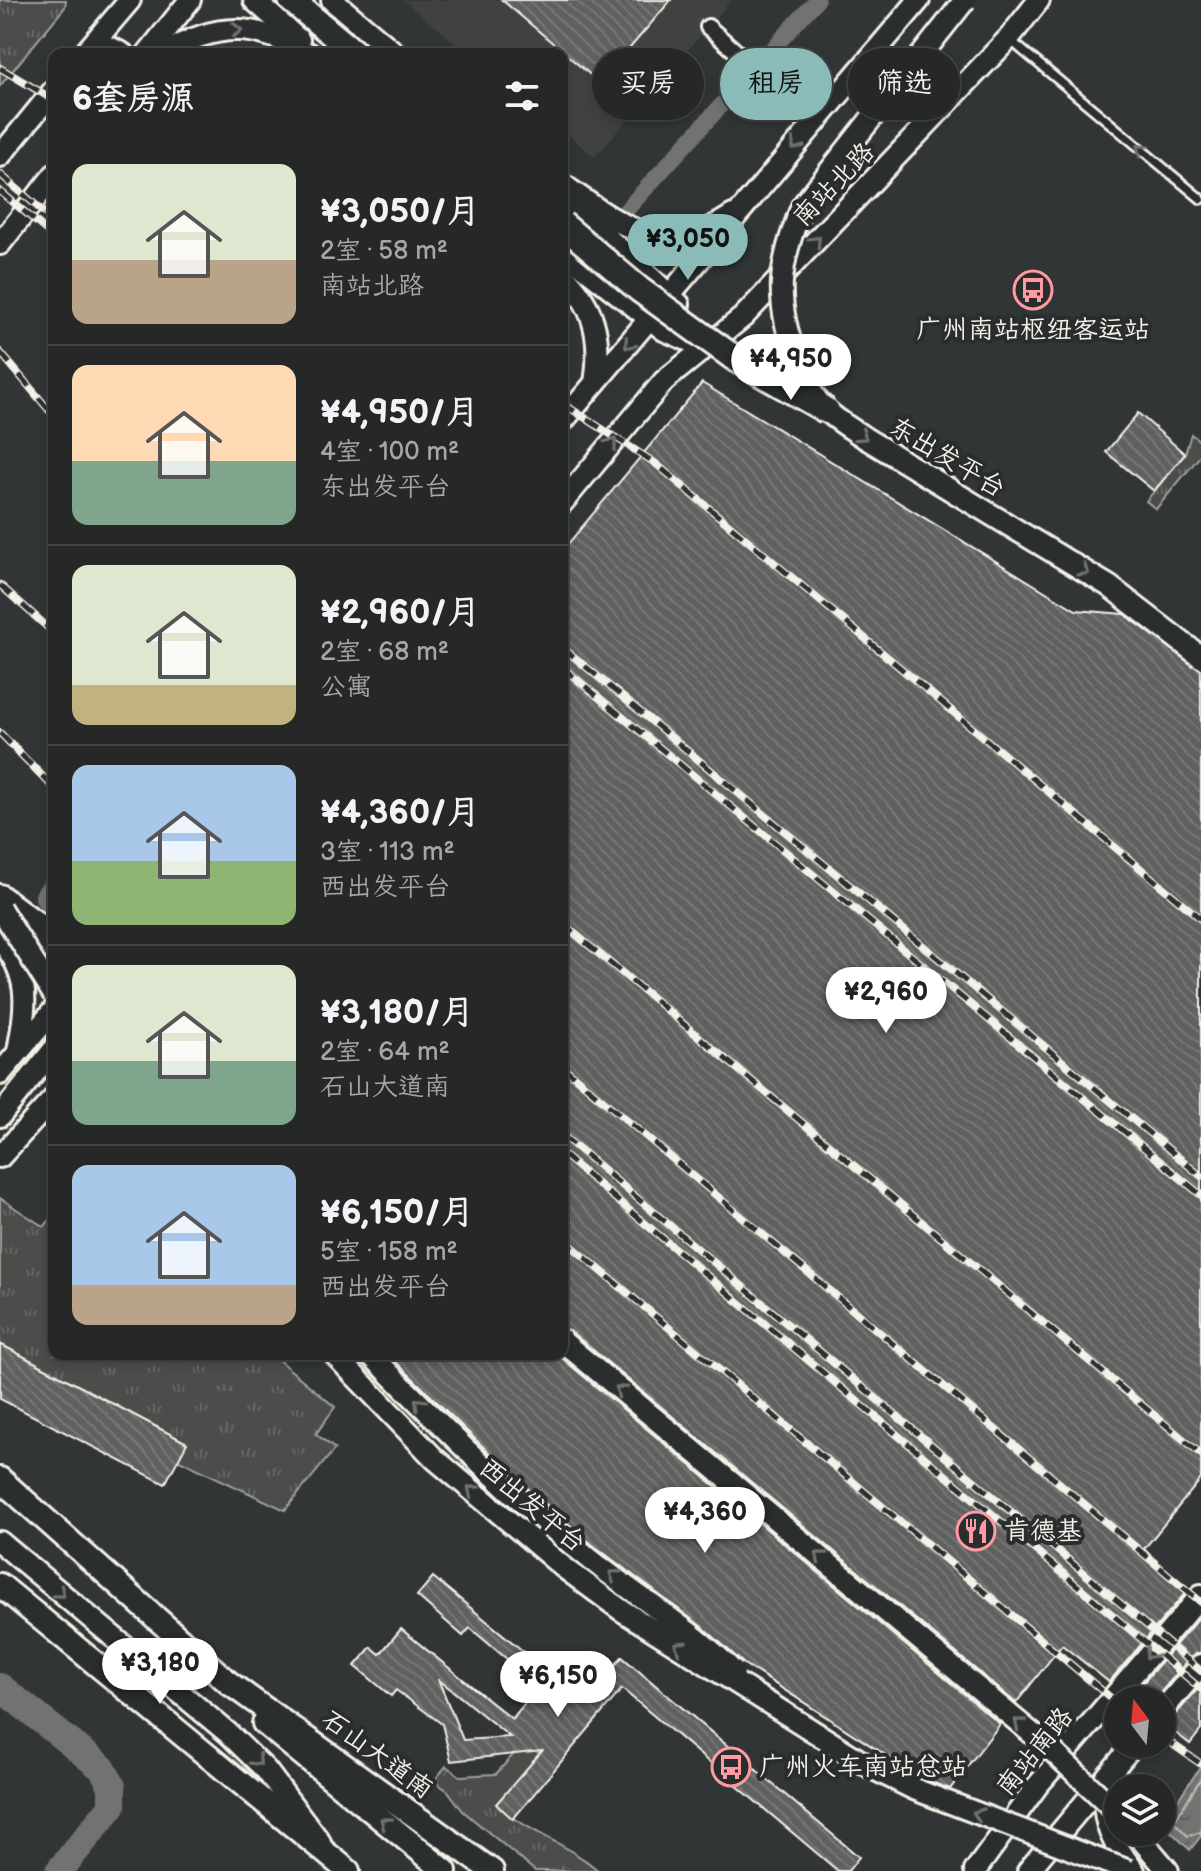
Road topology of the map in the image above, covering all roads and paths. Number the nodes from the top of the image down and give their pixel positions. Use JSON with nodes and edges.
{"nodes":[{"id":1,"x":110,"y":0,"type":"edge"},
{"id":2,"x":130,"y":0,"type":"edge"},
{"id":3,"x":190,"y":0,"type":"edge"},
{"id":4,"x":254,"y":0,"type":"edge"},
{"id":5,"x":291,"y":0,"type":"edge"},
{"id":6,"x":332,"y":0,"type":"edge"},
{"id":7,"x":965,"y":0,"type":"edge"},
{"id":8,"x":1039,"y":0,"type":"edge"},
{"id":9,"x":915,"y":1,"type":"edge"},
{"id":10,"x":708,"y":27,"type":"dead end"},
{"id":11,"x":1009,"y":38,"type":"junction"},
{"id":12,"x":88,"y":48,"type":"edge"},
{"id":13,"x":90,"y":48,"type":"edge"},
{"id":14,"x":152,"y":48,"type":"edge"},
{"id":15,"x":179,"y":48,"type":"edge"},
{"id":16,"x":299,"y":48,"type":"edge"},
{"id":17,"x":306,"y":48,"type":"edge"},
{"id":18,"x":349,"y":48,"type":"edge"},
{"id":19,"x":389,"y":48,"type":"edge"},
{"id":20,"x":48,"y":97,"type":"edge"},
{"id":21,"x":815,"y":121,"type":"junction"},
{"id":22,"x":0,"y":156,"type":"edge"},
{"id":23,"x":48,"y":183,"type":"edge"},
{"id":24,"x":1201,"y":199,"type":"edge"},
{"id":25,"x":750,"y":204,"type":"junction"},
{"id":26,"x":577,"y":213,"type":"edge"},
{"id":27,"x":4,"y":242,"type":"edge"},
{"id":28,"x":568,"y":255,"type":"edge"},
{"id":29,"x":568,"y":282,"type":"edge"},
{"id":30,"x":671,"y":296,"type":"junction"},
{"id":31,"x":650,"y":320,"type":"junction"},
{"id":32,"x":706,"y":348,"type":"junction"},
{"id":33,"x":595,"y":383,"type":"junction"},
{"id":34,"x":827,"y":411,"type":"junction"},
{"id":35,"x":568,"y":415,"type":"edge"},
{"id":36,"x":568,"y":496,"type":"edge"},
{"id":37,"x":1201,"y":657,"type":"edge"},
{"id":38,"x":0,"y":895,"type":"edge"},
{"id":39,"x":0,"y":908,"type":"edge"},
{"id":40,"x":0,"y":921,"type":"edge"},
{"id":41,"x":48,"y":931,"type":"edge"},
{"id":42,"x":0,"y":939,"type":"edge"},
{"id":43,"x":48,"y":948,"type":"edge"},
{"id":44,"x":48,"y":985,"type":"edge"},
{"id":45,"x":48,"y":1017,"type":"edge"},
{"id":46,"x":18,"y":1052,"type":"junction"},
{"id":47,"x":48,"y":1056,"type":"edge"},
{"id":48,"x":0,"y":1074,"type":"edge"},
{"id":49,"x":48,"y":1105,"type":"edge"},
{"id":50,"x":0,"y":1116,"type":"edge"},
{"id":51,"x":0,"y":1157,"type":"edge"},
{"id":52,"x":568,"y":1346,"type":"edge"},
{"id":53,"x":340,"y":1360,"type":"edge"},
{"id":54,"x":376,"y":1360,"type":"edge"},
{"id":55,"x":0,"y":1479,"type":"edge"},
{"id":56,"x":0,"y":1542,"type":"edge"},
{"id":57,"x":0,"y":1585,"type":"edge"},
{"id":58,"x":1201,"y":1595,"type":"edge"},
{"id":59,"x":1201,"y":1665,"type":"edge"},
{"id":60,"x":229,"y":1683,"type":"junction"},
{"id":61,"x":1176,"y":1694,"type":"edge"},
{"id":62,"x":759,"y":1697,"type":"junction"},
{"id":63,"x":1122,"y":1758,"type":"edge"},
{"id":64,"x":1109,"y":1774,"type":"edge"},
{"id":65,"x":1104,"y":1780,"type":"edge"},
{"id":66,"x":1104,"y":1796,"type":"edge"},
{"id":67,"x":1104,"y":1800,"type":"edge"},
{"id":68,"x":1104,"y":1819,"type":"edge"},
{"id":69,"x":1116,"y":1846,"type":"edge"},
{"id":70,"x":1147,"y":1846,"type":"edge"},
{"id":71,"x":340,"y":1864,"type":"edge"},
{"id":72,"x":445,"y":1871,"type":"edge"},
{"id":73,"x":492,"y":1871,"type":"edge"},
{"id":74,"x":975,"y":1871,"type":"edge"},
{"id":75,"x":1028,"y":1871,"type":"edge"},
{"id":76,"x":1132,"y":1871,"type":"edge"},
{"id":77,"x":1168,"y":1871,"type":"edge"}],
"edges":[{"from":1,"to":12,"type":"street"},
{"from":2,"to":13,"type":"street"},
{"from":3,"to":14,"type":"street"},
{"from":4,"to":17,"type":"street"},
{"from":5,"to":18,"type":"highway"},
{"from":6,"to":19,"type":"street"},
{"from":7,"to":34,"type":"street","name":"东出发平台","bridge":true},
{"from":8,"to":11,"type":"street","name":"南站北路"},
{"from":9,"to":21,"type":"street","name":"南站北路"},
{"from":10,"to":21,"type":"street"},
{"from":24,"to":11,"type":"lane","one_way":true},
{"from":32,"to":11,"type":"street","name":"南站北路","one_way":true},
{"from":15,"to":16,"type":"street","one_way":true},
{"from":20,"to":22,"type":"street"},
{"from":21,"to":25,"type":"street","name":"南站北路","one_way":true},
{"from":23,"to":27,"type":"street"},
{"from":25,"to":26,"type":"street"},
{"from":25,"to":30,"type":"street","name":"南站北路"},
{"from":26,"to":30,"type":"street"},
{"from":26,"to":34,"type":"highway","bridge":true},
{"from":28,"to":31,"type":"street"},
{"from":29,"to":33,"type":"street"},
{"from":30,"to":31,"type":"street","name":"南站北路"},
{"from":30,"to":32,"type":"street"},
{"from":31,"to":32,"type":"street"},
{"from":31,"to":33,"type":"street","name":"南站北路","one_way":true},
{"from":36,"to":32,"type":"street","name":"南站北路","one_way":true},
{"from":33,"to":35,"type":"street","name":"南站北路"},
{"from":34,"to":37,"type":"street","name":"东出发平台","one_way":true,"bridge":true},
{"from":38,"to":41,"type":"street"},
{"from":39,"to":44,"type":"street","bridge":true},
{"from":40,"to":43,"type":"street"},
{"from":42,"to":46,"type":"street"},
{"from":45,"to":46,"type":"street"},
{"from":46,"to":48,"type":"street"},
{"from":47,"to":50,"type":"street"},
{"from":49,"to":51,"type":"street"},
{"from":67,"to":52,"type":"street","one_way":true,"bridge":true},
{"from":62,"to":53,"type":"street","name":"西出发平台","one_way":true,"bridge":true},
{"from":62,"to":54,"type":"street","name":"西出发平台","one_way":true,"bridge":true},
{"from":55,"to":60,"type":"main road","name":"石山大道南"},
{"from":56,"to":71,"type":"street","one_way":true},
{"from":57,"to":71,"type":"main road"},
{"from":58,"to":74,"type":"street","name":"南站南路","one_way":true},
{"from":59,"to":61,"type":"street"},
{"from":72,"to":60,"type":"main road","name":"石山大道南","one_way":true},
{"from":60,"to":73,"type":"main road","name":"石山大道南"},
{"from":76,"to":62,"type":"street","name":"西出发平台","one_way":true,"bridge":true},
{"from":63,"to":64,"type":"street"},
{"from":65,"to":75,"type":"street"},
{"from":66,"to":68,"type":"street"},
{"from":69,"to":76,"type":"street"},
{"from":70,"to":77,"type":"street"}]}
